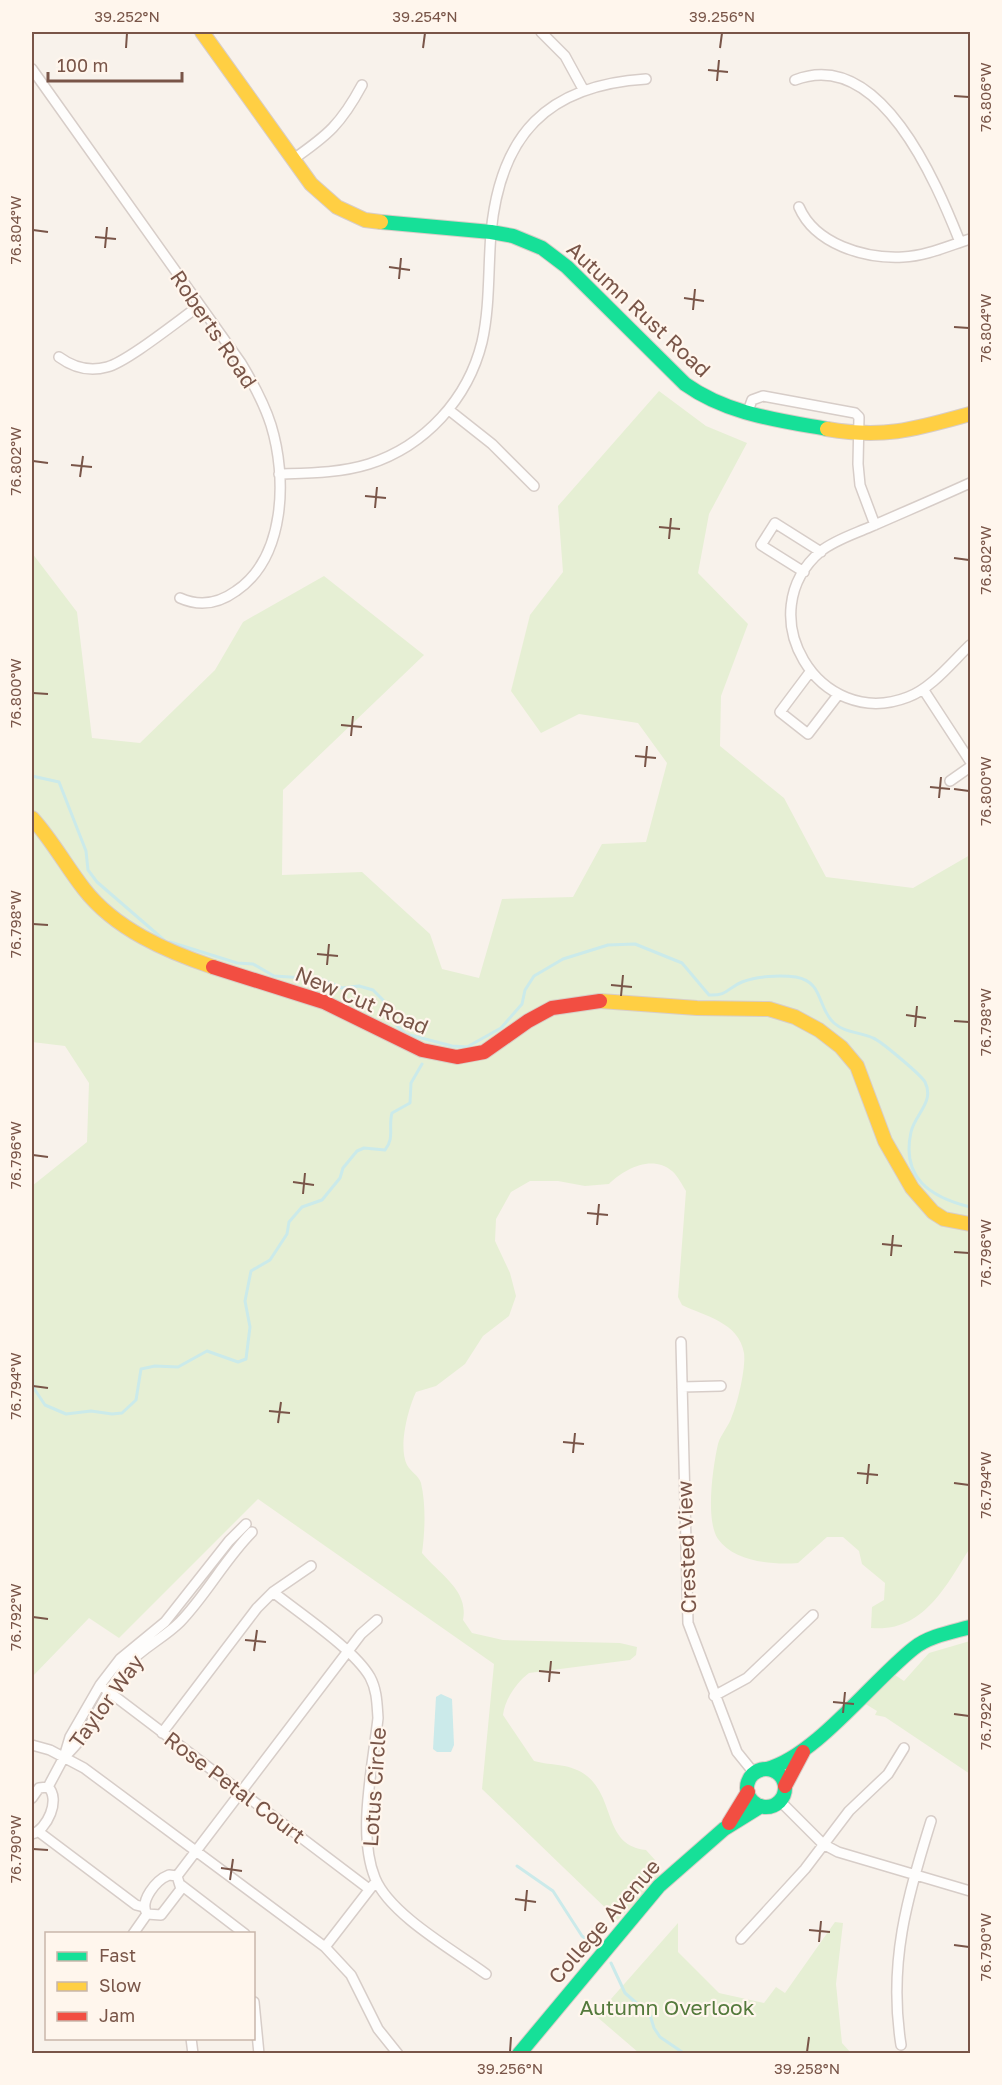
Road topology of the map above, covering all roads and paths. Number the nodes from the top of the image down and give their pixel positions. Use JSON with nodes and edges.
{"nodes":[{"id":1,"x":202,"y":32,"type":"edge"},
{"id":2,"x":540,"y":32,"type":"edge"},
{"id":3,"x":32,"y":69,"type":"edge"},
{"id":4,"x":646,"y":79,"type":"dead end"},
{"id":5,"x":795,"y":80,"type":"dead end"},
{"id":6,"x":362,"y":85,"type":"dead end"},
{"id":7,"x":583,"y":89,"type":"junction"},
{"id":8,"x":292,"y":160,"type":"junction"},
{"id":9,"x":799,"y":207,"type":"dead end"},
{"id":10,"x":491,"y":232,"type":"junction"},
{"id":11,"x":970,"y":238,"type":"edge"},
{"id":12,"x":960,"y":242,"type":"junction"},
{"id":13,"x":200,"y":306,"type":"junction"},
{"id":14,"x":59,"y":357,"type":"dead end"},
{"id":15,"x":449,"y":410,"type":"junction"},
{"id":16,"x":747,"y":414,"type":"junction"},
{"id":17,"x":970,"y":414,"type":"edge"},
{"id":18,"x":860,"y":435,"type":"junction"},
{"id":19,"x":279,"y":474,"type":"junction"},
{"id":20,"x":970,"y":483,"type":"edge"},
{"id":21,"x":534,"y":486,"type":"dead end"},
{"id":22,"x":875,"y":525,"type":"junction"},
{"id":23,"x":821,"y":552,"type":"junction"},
{"id":24,"x":804,"y":572,"type":"junction"},
{"id":25,"x":180,"y":598,"type":"dead end"},
{"id":26,"x":970,"y":645,"type":"edge"},
{"id":27,"x":810,"y":672,"type":"junction"},
{"id":28,"x":923,"y":689,"type":"junction"},
{"id":29,"x":838,"y":695,"type":"junction"},
{"id":30,"x":970,"y":761,"type":"edge"},
{"id":31,"x":970,"y":767,"type":"edge"},
{"id":32,"x":950,"y":782,"type":"dead end"},
{"id":33,"x":32,"y":818,"type":"edge"},
{"id":34,"x":970,"y":1224,"type":"edge"},
{"id":35,"x":681,"y":1342,"type":"dead end"},
{"id":36,"x":721,"y":1386,"type":"dead end"},
{"id":37,"x":682,"y":1387,"type":"junction"},
{"id":38,"x":311,"y":1566,"type":"dead end"},
{"id":39,"x":273,"y":1592,"type":"junction"},
{"id":40,"x":813,"y":1615,"type":"dead end"},
{"id":41,"x":377,"y":1620,"type":"dead end"},
{"id":42,"x":970,"y":1627,"type":"edge"},
{"id":43,"x":347,"y":1652,"type":"junction"},
{"id":44,"x":100,"y":1685,"type":"junction"},
{"id":45,"x":108,"y":1691,"type":"junction"},
{"id":46,"x":714,"y":1696,"type":"junction"},
{"id":47,"x":162,"y":1733,"type":"junction"},
{"id":48,"x":32,"y":1745,"type":"edge"},
{"id":49,"x":904,"y":1748,"type":"dead end"},
{"id":50,"x":804,"y":1750,"type":"junction"},
{"id":51,"x":64,"y":1756,"type":"junction"},
{"id":52,"x":761,"y":1771,"type":"junction"},
{"id":53,"x":785,"y":1786,"type":"junction"},
{"id":54,"x":48,"y":1787,"type":"junction"},
{"id":55,"x":240,"y":1791,"type":"junction"},
{"id":56,"x":747,"y":1792,"type":"junction"},
{"id":57,"x":32,"y":1798,"type":"edge"},
{"id":58,"x":780,"y":1801,"type":"junction"},
{"id":59,"x":761,"y":1806,"type":"junction"},
{"id":60,"x":931,"y":1821,"type":"dead end"},
{"id":61,"x":729,"y":1823,"type":"junction"},
{"id":62,"x":35,"y":1833,"type":"edge"},
{"id":63,"x":823,"y":1844,"type":"junction"},
{"id":64,"x":195,"y":1851,"type":"junction"},
{"id":65,"x":914,"y":1876,"type":"junction"},
{"id":66,"x":179,"y":1880,"type":"junction"},
{"id":67,"x":376,"y":1880,"type":"junction"},
{"id":68,"x":369,"y":1889,"type":"junction"},
{"id":69,"x":970,"y":1891,"type":"edge"},
{"id":70,"x":146,"y":1910,"type":"junction"},
{"id":71,"x":137,"y":1932,"type":"edge"},
{"id":72,"x":243,"y":1932,"type":"edge"},
{"id":73,"x":741,"y":1939,"type":"dead end"},
{"id":74,"x":325,"y":1947,"type":"junction"},
{"id":75,"x":486,"y":1974,"type":"dead end"},
{"id":76,"x":255,"y":2012,"type":"edge"},
{"id":77,"x":901,"y":2045,"type":"dead end"},
{"id":78,"x":259,"y":2054,"type":"edge"},
{"id":79,"x":398,"y":2054,"type":"edge"},
{"id":80,"x":519,"y":2054,"type":"edge"}],
"edges":[{"from":1,"to":8,"type":"street","name":"Autumn Rust Road"},
{"from":2,"to":7,"type":"street"},
{"from":3,"to":13,"type":"street","name":"Roberts Road"},
{"from":4,"to":7,"type":"street"},
{"from":5,"to":12,"type":"street"},
{"from":6,"to":8,"type":"street"},
{"from":7,"to":10,"type":"street"},
{"from":8,"to":10,"type":"street","name":"Autumn Rust Road"},
{"from":9,"to":12,"type":"street"},
{"from":10,"to":15,"type":"street"},
{"from":10,"to":16,"type":"street","name":"Autumn Rust Road"},
{"from":11,"to":12,"type":"street"},
{"from":13,"to":14,"type":"street"},
{"from":13,"to":19,"type":"street","name":"Roberts Road"},
{"from":15,"to":19,"type":"street"},
{"from":15,"to":21,"type":"street"},
{"from":16,"to":18,"type":"street","name":"Autumn Rust Road"},
{"from":16,"to":18,"type":"street"},
{"from":17,"to":18,"type":"street","name":"Autumn Rust Road"},
{"from":18,"to":22,"type":"street"},
{"from":19,"to":25,"type":"street","name":"Roberts Road"},
{"from":20,"to":22,"type":"street"},
{"from":22,"to":23,"type":"street"},
{"from":23,"to":24,"type":"street"},
{"from":23,"to":24,"type":"street"},
{"from":24,"to":27,"type":"street"},
{"from":26,"to":28,"type":"street"},
{"from":27,"to":29,"type":"street"},
{"from":27,"to":29,"type":"street"},
{"from":28,"to":29,"type":"street"},
{"from":28,"to":30,"type":"street"},
{"from":31,"to":32,"type":"street"},
{"from":33,"to":34,"type":"street","name":"New Cut Road"},
{"from":35,"to":37,"type":"street","name":"Crested View"},
{"from":36,"to":37,"type":"street"},
{"from":37,"to":46,"type":"street","name":"Crested View"},
{"from":38,"to":39,"type":"street"},
{"from":39,"to":43,"type":"street","name":"Lotus Circle"},
{"from":39,"to":47,"type":"street"},
{"from":40,"to":46,"type":"street"},
{"from":41,"to":43,"type":"street"},
{"from":42,"to":50,"type":"street"},
{"from":43,"to":55,"type":"street"},
{"from":43,"to":67,"type":"street","name":"Lotus Circle"},
{"from":44,"to":45,"type":"street","name":"Rose Petal Court"},
{"from":44,"to":45,"type":"street","name":"Taylor Way"},
{"from":44,"to":51,"type":"street","name":"Taylor Way"},
{"from":45,"to":47,"type":"street","name":"Rose Petal Court"},
{"from":45,"to":51,"type":"street","name":"Taylor Way"},
{"from":46,"to":52,"type":"street","name":"Crested View"},
{"from":47,"to":55,"type":"street","name":"Rose Petal Court"},
{"from":48,"to":51,"type":"street"},
{"from":49,"to":63,"type":"street"},
{"from":50,"to":52,"type":"street"},
{"from":50,"to":53,"type":"street"},
{"from":51,"to":54,"type":"street"},
{"from":51,"to":64,"type":"street"},
{"from":52,"to":53,"type":"street"},
{"from":52,"to":56,"type":"street","name":"College Avenue"},
{"from":53,"to":58,"type":"street"},
{"from":54,"to":57,"type":"street"},
{"from":54,"to":62,"type":"street"},
{"from":55,"to":64,"type":"street"},
{"from":55,"to":68,"type":"street","name":"Rose Petal Court"},
{"from":56,"to":59,"type":"street"},
{"from":56,"to":61,"type":"street","name":"College Avenue"},
{"from":58,"to":59,"type":"street","name":"College Avenue"},
{"from":58,"to":63,"type":"street"},
{"from":59,"to":61,"type":"street","name":"College Avenue"},
{"from":60,"to":65,"type":"street"},
{"from":61,"to":80,"type":"street","name":"College Avenue"},
{"from":62,"to":70,"type":"street"},
{"from":63,"to":65,"type":"street"},
{"from":63,"to":73,"type":"street"},
{"from":64,"to":66,"type":"street"},
{"from":64,"to":74,"type":"street"},
{"from":65,"to":69,"type":"street"},
{"from":65,"to":77,"type":"street"},
{"from":66,"to":70,"type":"street"},
{"from":66,"to":70,"type":"street"},
{"from":66,"to":72,"type":"street"},
{"from":67,"to":68,"type":"street"},
{"from":67,"to":75,"type":"street","name":"Lotus Circle"},
{"from":68,"to":74,"type":"street"},
{"from":70,"to":71,"type":"street"},
{"from":74,"to":79,"type":"street"},
{"from":76,"to":78,"type":"street"}]}
